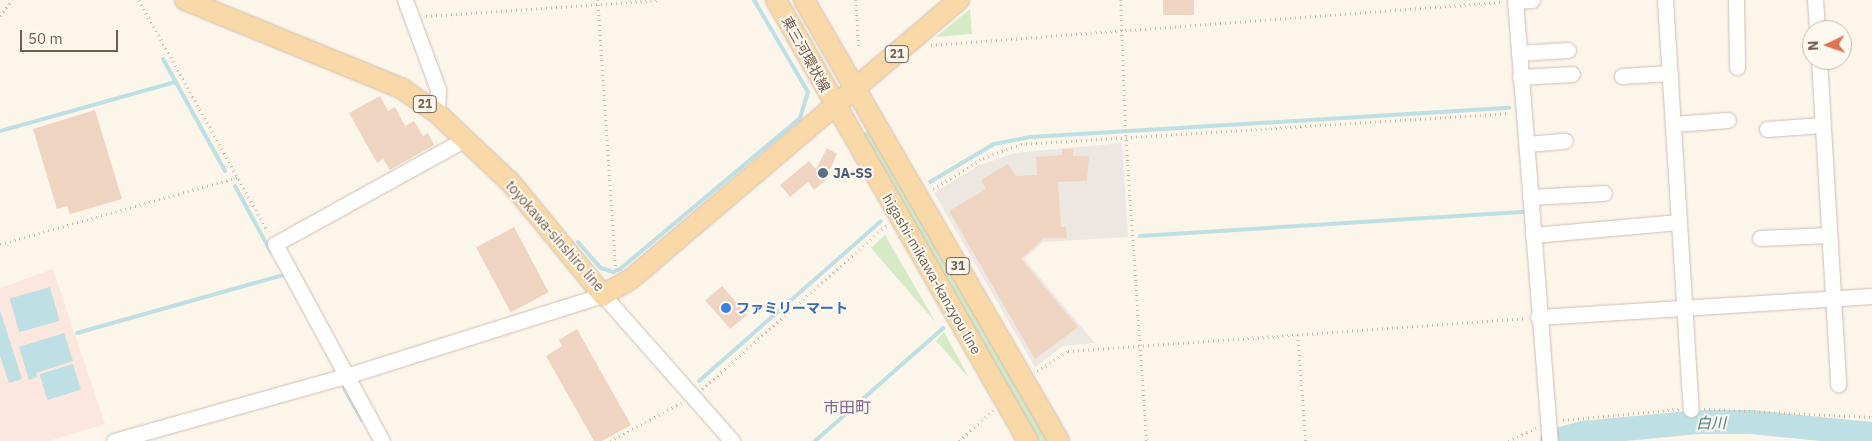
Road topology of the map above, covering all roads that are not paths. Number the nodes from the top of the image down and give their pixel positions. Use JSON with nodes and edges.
{"nodes":[{"id":1,"x":185,"y":0,"type":"edge"},
{"id":2,"x":405,"y":0,"type":"edge"},
{"id":3,"x":776,"y":0,"type":"edge"},
{"id":4,"x":804,"y":0,"type":"edge"},
{"id":5,"x":959,"y":0,"type":"edge"},
{"id":6,"x":1515,"y":0,"type":"edge"},
{"id":7,"x":1532,"y":0,"type":"edge"},
{"id":8,"x":1665,"y":0,"type":"edge"},
{"id":9,"x":1736,"y":0,"type":"edge"},
{"id":10,"x":1816,"y":0,"type":"edge"},
{"id":11,"x":1817,"y":20,"type":"edge"},
{"id":12,"x":1568,"y":50,"type":"dead end"},
{"id":13,"x":1519,"y":53,"type":"junction"},
{"id":14,"x":1737,"y":67,"type":"dead end"},
{"id":15,"x":1819,"y":70,"type":"edge"},
{"id":16,"x":1670,"y":73,"type":"junction"},
{"id":17,"x":1572,"y":74,"type":"dead end"},
{"id":18,"x":1622,"y":76,"type":"dead end"},
{"id":19,"x":1520,"y":77,"type":"junction"},
{"id":20,"x":856,"y":91,"type":"junction"},
{"id":21,"x":836,"y":108,"type":"junction"},
{"id":22,"x":437,"y":113,"type":"junction"},
{"id":23,"x":1728,"y":120,"type":"dead end"},
{"id":24,"x":1673,"y":124,"type":"junction"},
{"id":25,"x":1822,"y":125,"type":"junction"},
{"id":26,"x":1767,"y":129,"type":"dead end"},
{"id":27,"x":465,"y":139,"type":"junction"},
{"id":28,"x":1565,"y":141,"type":"dead end"},
{"id":29,"x":1527,"y":144,"type":"junction"},
{"id":30,"x":1604,"y":193,"type":"dead end"},
{"id":31,"x":1530,"y":197,"type":"junction"},
{"id":32,"x":1678,"y":222,"type":"junction"},
{"id":33,"x":1829,"y":234,"type":"junction"},
{"id":34,"x":1533,"y":235,"type":"junction"},
{"id":35,"x":1760,"y":238,"type":"dead end"},
{"id":36,"x":611,"y":291,"type":"junction"},
{"id":37,"x":1872,"y":296,"type":"edge"},
{"id":38,"x":1834,"y":298,"type":"junction"},
{"id":39,"x":1683,"y":308,"type":"junction"},
{"id":40,"x":1538,"y":317,"type":"junction"},
{"id":41,"x":346,"y":376,"type":"junction"},
{"id":42,"x":1838,"y":384,"type":"dead end"},
{"id":43,"x":1691,"y":408,"type":"dead end"},
{"id":44,"x":1550,"y":436,"type":"edge"},
{"id":45,"x":114,"y":441,"type":"edge"},
{"id":46,"x":382,"y":441,"type":"edge"},
{"id":47,"x":732,"y":441,"type":"edge"},
{"id":48,"x":1028,"y":441,"type":"edge"},
{"id":49,"x":1059,"y":441,"type":"edge"}],
"edges":[{"from":1,"to":22,"type":"main road","name":"toyokawa-sinshiro line","number":"21"},
{"from":2,"to":22,"type":"street"},
{"from":3,"to":21,"type":"main road","name":"東三河環状線","number":"31"},
{"from":4,"to":20,"type":"main road","name":"東三河環状線","number":"31"},
{"from":5,"to":20,"type":"main road","name":"toyokawa-sinshiro line","number":"21"},
{"from":6,"to":7,"type":"street"},
{"from":6,"to":13,"type":"street"},
{"from":8,"to":16,"type":"street"},
{"from":9,"to":14,"type":"street"},
{"from":10,"to":11,"type":"street"},
{"from":12,"to":13,"type":"street"},
{"from":13,"to":19,"type":"street"},
{"from":15,"to":25,"type":"street"},
{"from":16,"to":18,"type":"street"},
{"from":16,"to":24,"type":"street"},
{"from":17,"to":19,"type":"street"},
{"from":19,"to":29,"type":"street"},
{"from":20,"to":21,"type":"main road","name":"toyokawa-sinshiro line","number":"21"},
{"from":20,"to":49,"type":"main road","name":"higashi-mikawa-kanzyou line","number":"31"},
{"from":21,"to":36,"type":"main road","name":"toyokawa-sinshiro line","number":"21"},
{"from":21,"to":48,"type":"main road","name":"higashi-mikawa-kanzyou line","number":"31"},
{"from":22,"to":27,"type":"main road","name":"toyokawa-sinshiro line","number":"21"},
{"from":23,"to":24,"type":"street"},
{"from":24,"to":32,"type":"street"},
{"from":25,"to":26,"type":"street"},
{"from":25,"to":33,"type":"street"},
{"from":27,"to":36,"type":"main road","name":"toyokawa-sinshiro line","number":"21"},
{"from":27,"to":41,"type":"street"},
{"from":28,"to":29,"type":"street"},
{"from":29,"to":31,"type":"street"},
{"from":30,"to":31,"type":"street"},
{"from":31,"to":34,"type":"street"},
{"from":32,"to":34,"type":"street"},
{"from":32,"to":39,"type":"street"},
{"from":33,"to":35,"type":"street"},
{"from":33,"to":38,"type":"street"},
{"from":34,"to":40,"type":"street"},
{"from":36,"to":41,"type":"street"},
{"from":36,"to":47,"type":"street"},
{"from":37,"to":38,"type":"street"},
{"from":38,"to":39,"type":"street"},
{"from":38,"to":42,"type":"street"},
{"from":39,"to":40,"type":"street"},
{"from":39,"to":43,"type":"street"},
{"from":40,"to":44,"type":"street"},
{"from":41,"to":45,"type":"street"},
{"from":41,"to":46,"type":"street"}]}
